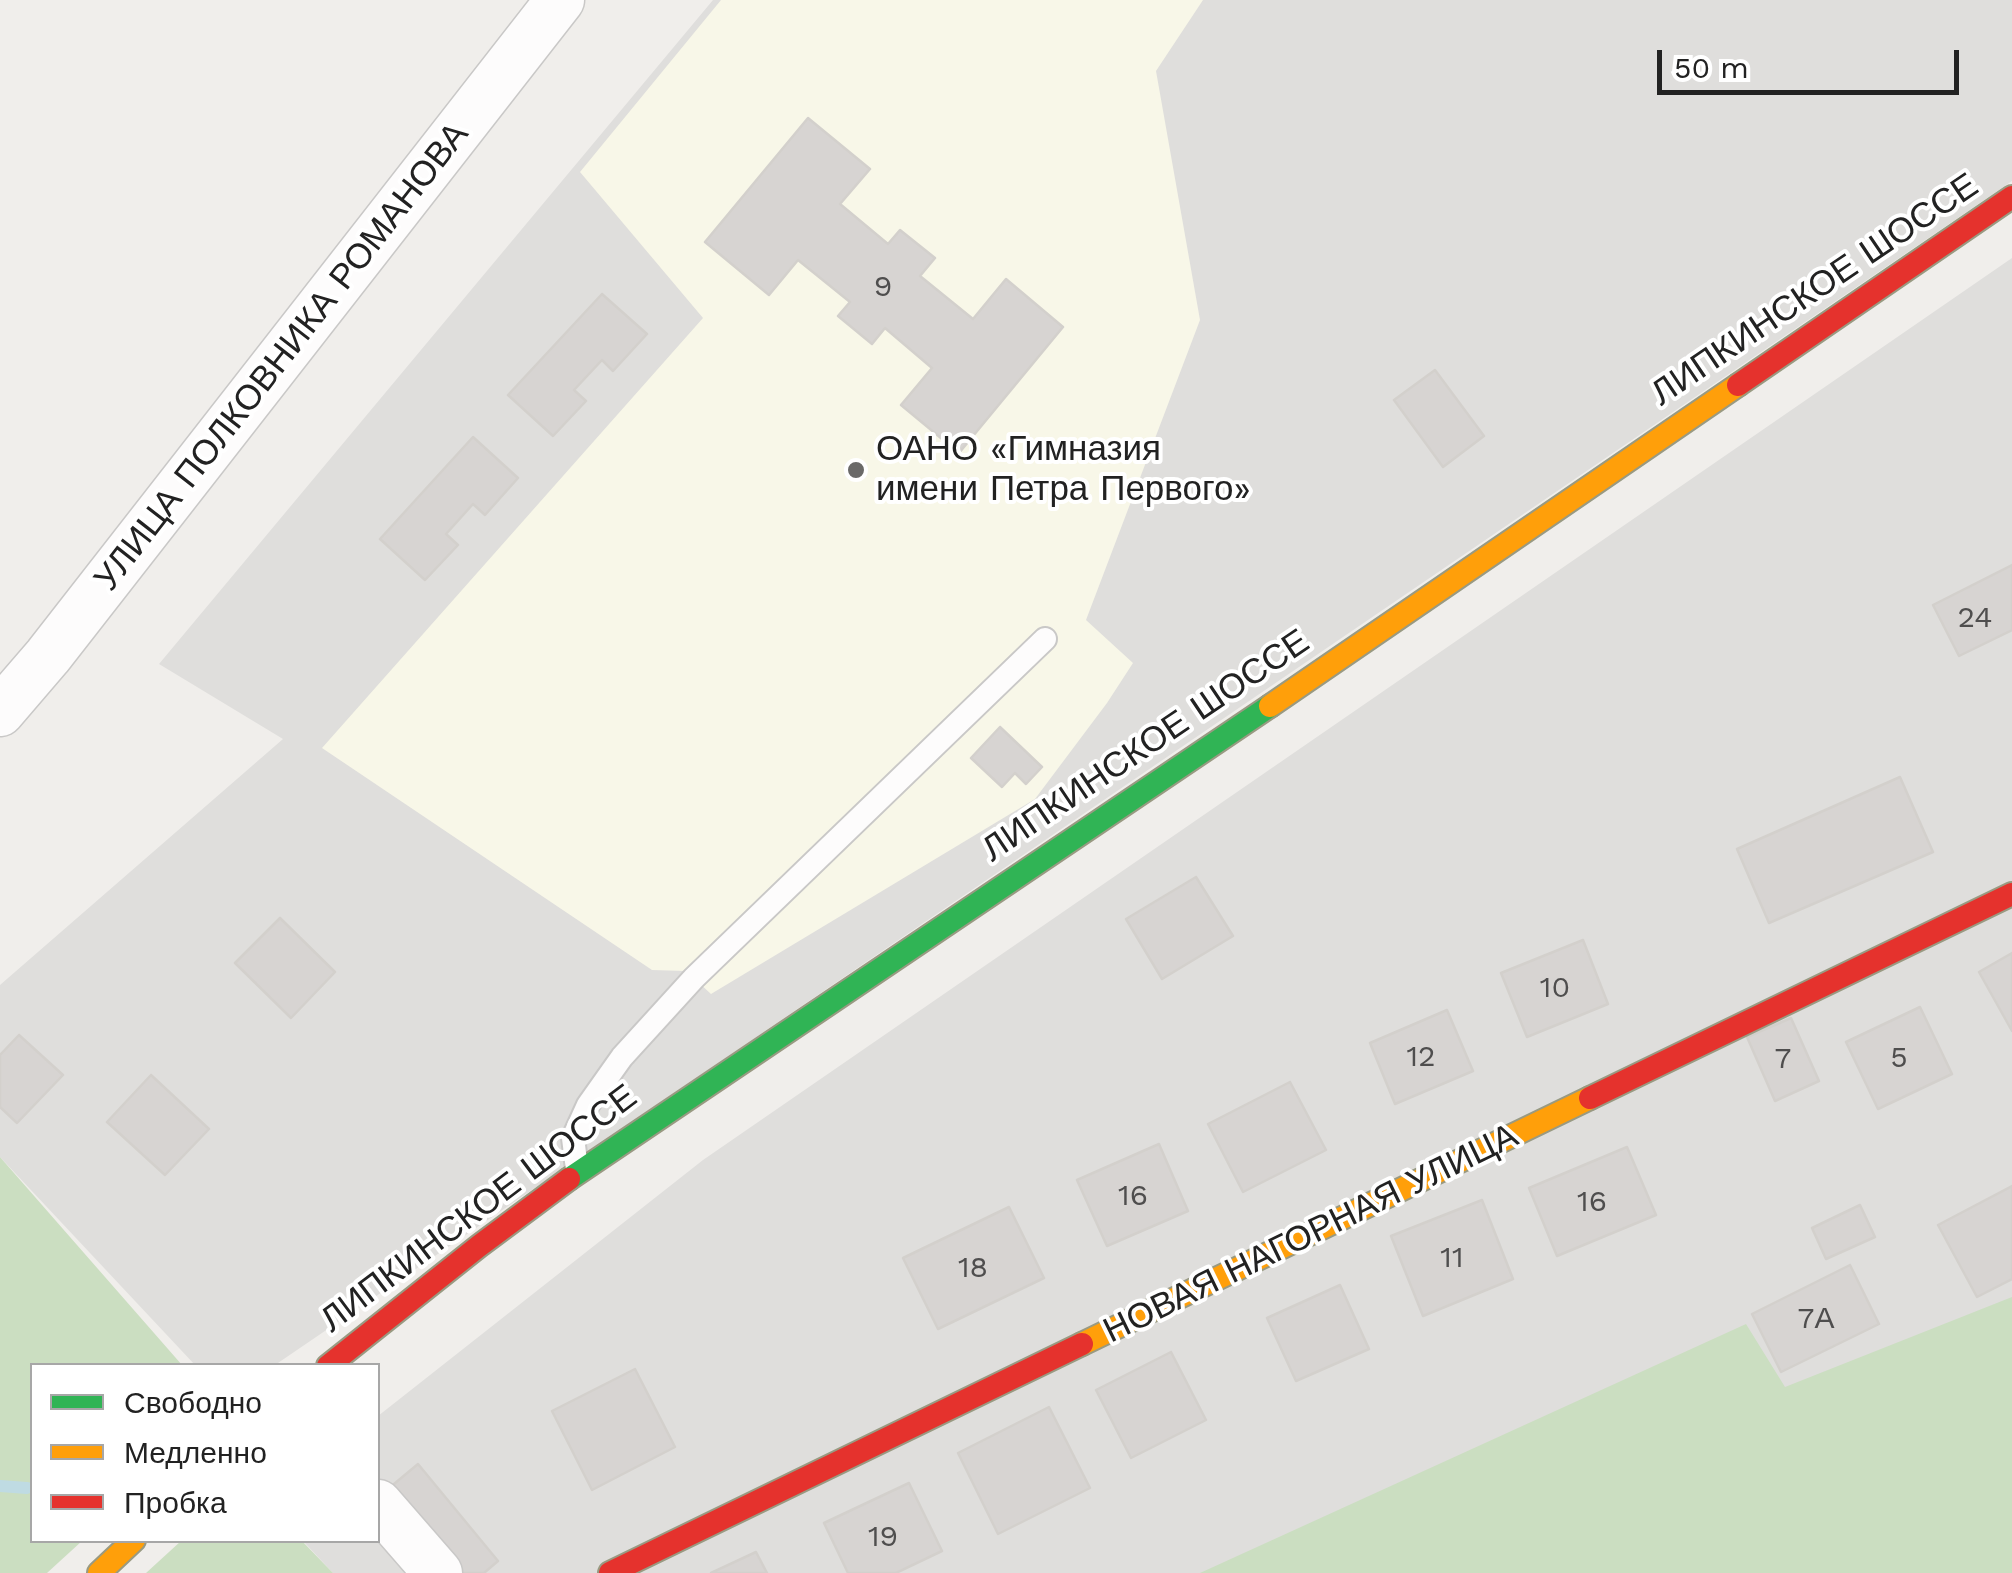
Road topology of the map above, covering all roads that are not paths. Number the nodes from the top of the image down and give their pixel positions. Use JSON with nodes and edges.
{"nodes":[{"id":1,"x":560,"y":0,"type":"edge"},
{"id":2,"x":2012,"y":198,"type":"edge"},
{"id":3,"x":1046,"y":639,"type":"dead end"},
{"id":4,"x":0,"y":712,"type":"edge"},
{"id":5,"x":2012,"y":894,"type":"edge"},
{"id":6,"x":578,"y":1172,"type":"junction"},
{"id":7,"x":332,"y":1363,"type":"edge"},
{"id":8,"x":380,"y":1506,"type":"edge"},
{"id":9,"x":131,"y":1543,"type":"edge"},
{"id":10,"x":99,"y":1573,"type":"edge"},
{"id":11,"x":438,"y":1573,"type":"edge"},
{"id":12,"x":610,"y":1573,"type":"edge"}],
"edges":[{"from":1,"to":4,"type":"street","name":"УЛИЦА ПОЛКОВНИКА РОМАНОВА"},
{"from":2,"to":6,"type":"street","name":"ЛИПКИНСКОЕ ШОССЕ"},
{"from":3,"to":6,"type":"lane"},
{"from":5,"to":12,"type":"street","name":"НОВАЯ НАГОРНАЯ УЛИЦА"},
{"from":6,"to":7,"type":"street","name":"ЛИПКИНСКОЕ ШОССЕ"},
{"from":8,"to":11,"type":"street"},
{"from":9,"to":10,"type":"street"}]}
